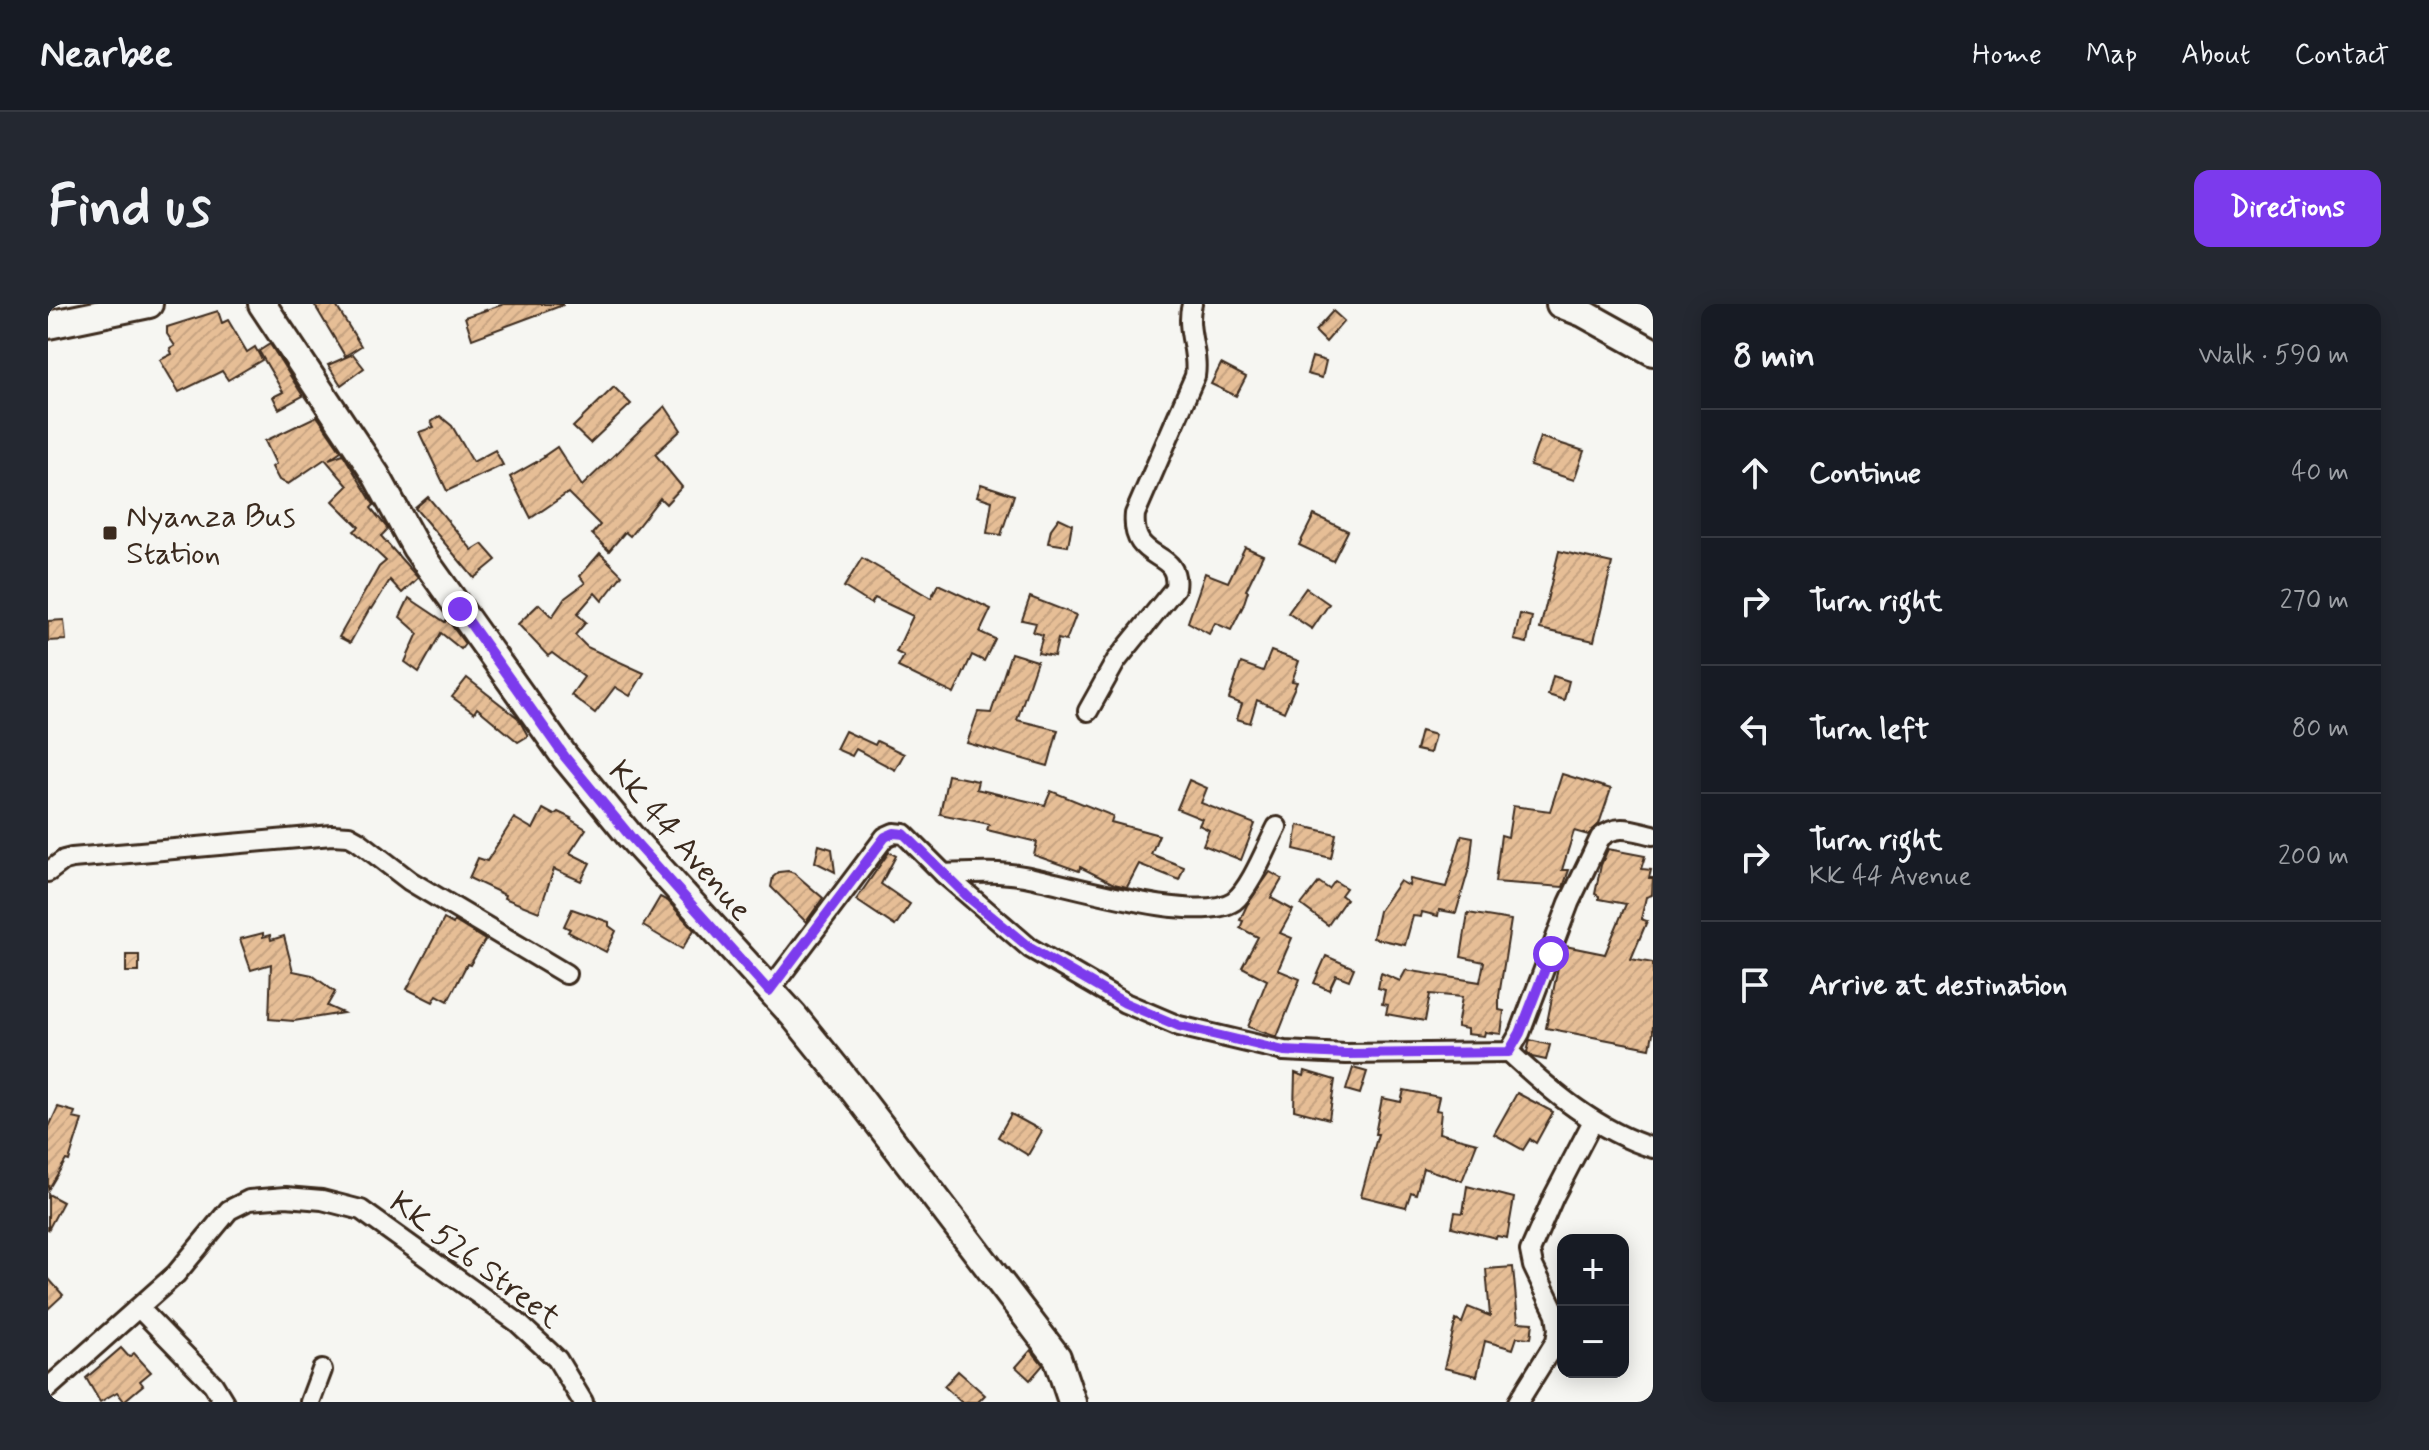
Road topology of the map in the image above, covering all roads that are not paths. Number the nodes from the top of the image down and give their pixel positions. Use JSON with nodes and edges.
{"nodes":[{"id":1,"x":149,"y":304,"type":"edge"},
{"id":2,"x":262,"y":304,"type":"edge"},
{"id":3,"x":1192,"y":304,"type":"edge"},
{"id":4,"x":1578,"y":307,"type":"edge"},
{"id":5,"x":48,"y":325,"type":"edge"},
{"id":6,"x":1653,"y":352,"type":"edge"},
{"id":7,"x":1088,"y":711,"type":"dead end"},
{"id":8,"x":1277,"y":827,"type":"dead end"},
{"id":9,"x":1653,"y":835,"type":"edge"},
{"id":10,"x":48,"y":872,"type":"edge"},
{"id":11,"x":944,"y":874,"type":"junction"},
{"id":12,"x":566,"y":974,"type":"dead end"},
{"id":13,"x":769,"y":991,"type":"junction"},
{"id":14,"x":1509,"y":1052,"type":"junction"},
{"id":15,"x":1593,"y":1121,"type":"junction"},
{"id":16,"x":1653,"y":1148,"type":"edge"},
{"id":17,"x":139,"y":1308,"type":"junction"},
{"id":18,"x":322,"y":1370,"type":"dead end"},
{"id":19,"x":48,"y":1388,"type":"edge"},
{"id":20,"x":224,"y":1402,"type":"edge"},
{"id":21,"x":310,"y":1402,"type":"edge"},
{"id":22,"x":583,"y":1402,"type":"edge"},
{"id":23,"x":1072,"y":1402,"type":"edge"},
{"id":24,"x":1518,"y":1402,"type":"edge"}],
"edges":[{"from":1,"to":5,"type":"main road"},
{"from":2,"to":13,"type":"main road","name":"KK 44 Avenue"},
{"from":3,"to":7,"type":"street"},
{"from":4,"to":6,"type":"main road"},
{"from":8,"to":11,"type":"street"},
{"from":9,"to":14,"type":"street"},
{"from":10,"to":12,"type":"street"},
{"from":11,"to":13,"type":"street"},
{"from":11,"to":14,"type":"street"},
{"from":13,"to":23,"type":"main road","name":"KK 44 Avenue"},
{"from":14,"to":15,"type":"street"},
{"from":15,"to":16,"type":"street"},
{"from":15,"to":24,"type":"street"},
{"from":17,"to":19,"type":"street","name":"KK 526 Street"},
{"from":17,"to":20,"type":"street"},
{"from":17,"to":22,"type":"street","name":"KK 526 Street"},
{"from":18,"to":21,"type":"street"}]}
